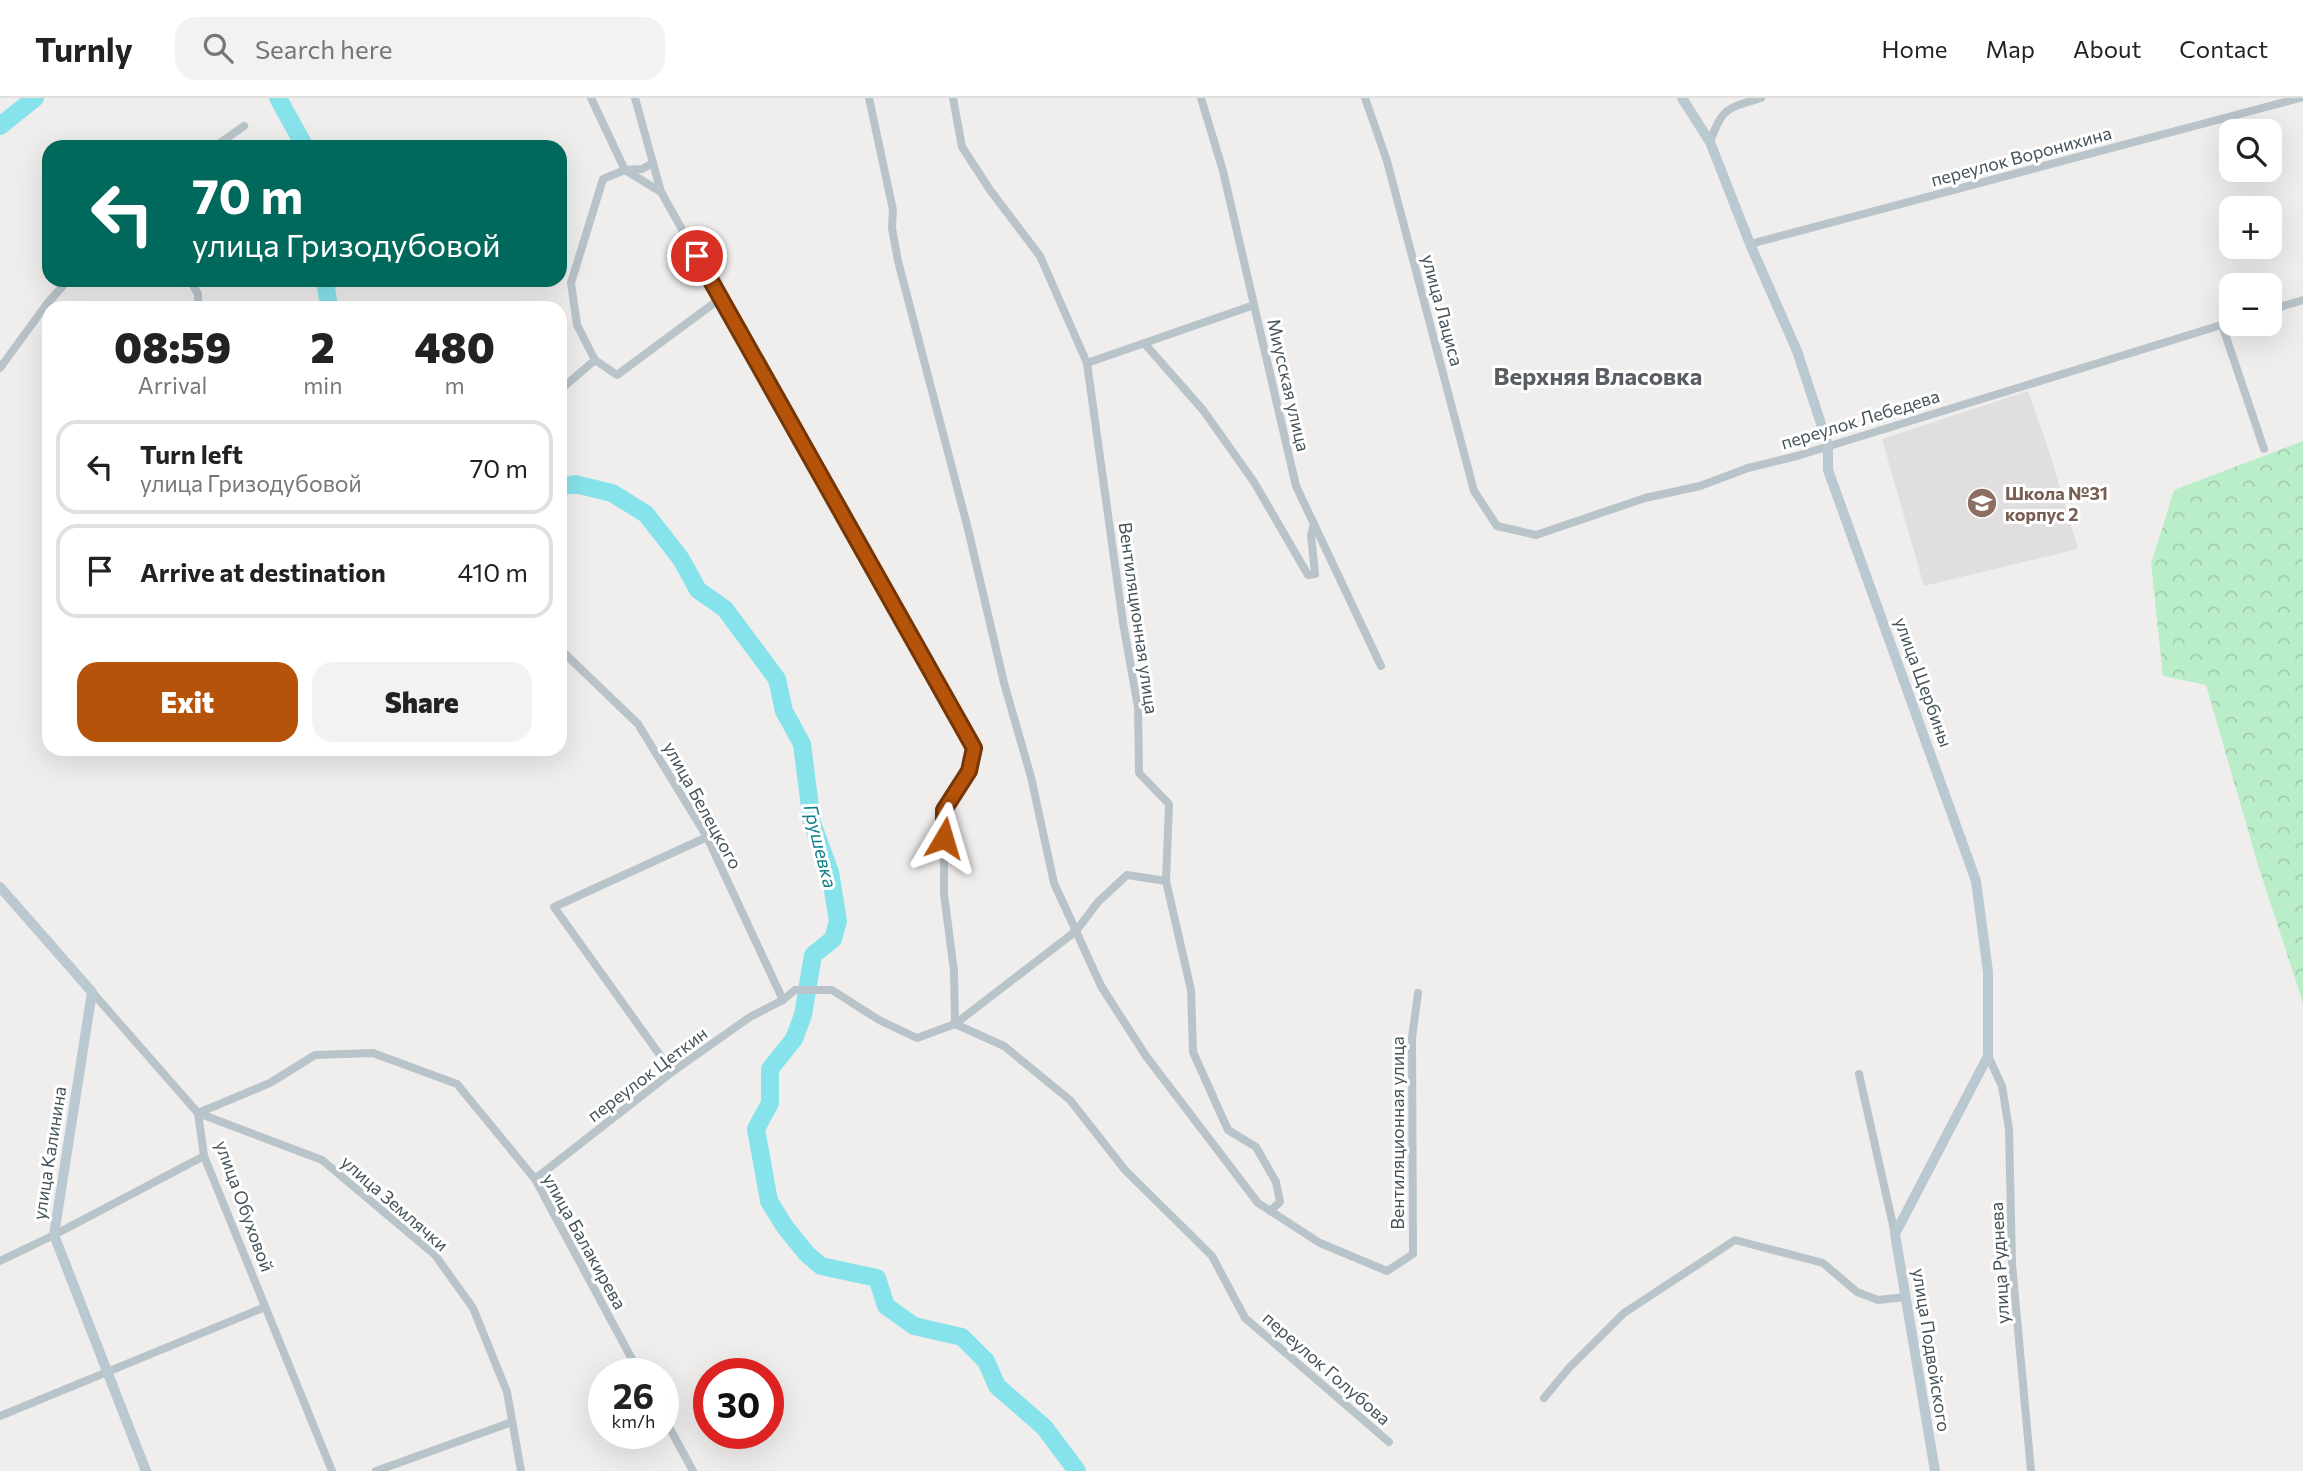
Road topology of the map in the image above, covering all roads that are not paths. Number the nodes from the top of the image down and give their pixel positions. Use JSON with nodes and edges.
{"nodes":[{"id":1,"x":591,"y":98,"type":"edge"},
{"id":2,"x":635,"y":98,"type":"edge"},
{"id":3,"x":869,"y":98,"type":"edge"},
{"id":4,"x":953,"y":98,"type":"edge"},
{"id":5,"x":1201,"y":98,"type":"edge"},
{"id":6,"x":1365,"y":98,"type":"edge"},
{"id":7,"x":1682,"y":98,"type":"edge"},
{"id":8,"x":1761,"y":98,"type":"edge"},
{"id":9,"x":2300,"y":98,"type":"edge"},
{"id":10,"x":244,"y":126,"type":"dead end"},
{"id":11,"x":225,"y":140,"type":"edge"},
{"id":12,"x":1710,"y":142,"type":"junction"},
{"id":13,"x":653,"y":163,"type":"junction"},
{"id":14,"x":625,"y":170,"type":"junction"},
{"id":15,"x":661,"y":192,"type":"junction"},
{"id":16,"x":1750,"y":244,"type":"junction"},
{"id":17,"x":62,"y":287,"type":"edge"},
{"id":18,"x":721,"y":298,"type":"junction"},
{"id":19,"x":2303,"y":300,"type":"edge"},
{"id":20,"x":50,"y":301,"type":"edge"},
{"id":21,"x":1254,"y":305,"type":"junction"},
{"id":22,"x":2282,"y":306,"type":"edge"},
{"id":23,"x":42,"y":310,"type":"edge"},
{"id":24,"x":2219,"y":326,"type":"edge"},
{"id":25,"x":2226,"y":336,"type":"edge"},
{"id":26,"x":1144,"y":343,"type":"junction"},
{"id":27,"x":595,"y":360,"type":"junction"},
{"id":28,"x":1087,"y":363,"type":"junction"},
{"id":29,"x":0,"y":368,"type":"edge"},
{"id":30,"x":567,"y":384,"type":"edge"},
{"id":31,"x":1828,"y":445,"type":"junction"},
{"id":32,"x":2264,"y":449,"type":"dead end"},
{"id":33,"x":1314,"y":524,"type":"junction"},
{"id":34,"x":1497,"y":526,"type":"joint"},
{"id":35,"x":567,"y":656,"type":"edge"},
{"id":36,"x":1381,"y":666,"type":"dead end"},
{"id":37,"x":707,"y":837,"type":"junction"},
{"id":38,"x":1166,"y":881,"type":"junction"},
{"id":39,"x":0,"y":887,"type":"edge"},
{"id":40,"x":1076,"y":931,"type":"junction"},
{"id":41,"x":92,"y":992,"type":"junction"},
{"id":42,"x":1418,"y":993,"type":"dead end"},
{"id":43,"x":783,"y":1000,"type":"junction"},
{"id":44,"x":956,"y":1024,"type":"junction"},
{"id":45,"x":1988,"y":1056,"type":"junction"},
{"id":46,"x":672,"y":1072,"type":"junction"},
{"id":47,"x":1859,"y":1074,"type":"dead end"},
{"id":48,"x":198,"y":1113,"type":"junction"},
{"id":49,"x":204,"y":1156,"type":"junction"},
{"id":50,"x":535,"y":1179,"type":"junction"},
{"id":51,"x":1270,"y":1211,"type":"junction"},
{"id":52,"x":1895,"y":1234,"type":"junction"},
{"id":53,"x":54,"y":1235,"type":"junction"},
{"id":54,"x":0,"y":1261,"type":"edge"},
{"id":55,"x":1906,"y":1297,"type":"junction"},
{"id":56,"x":265,"y":1307,"type":"junction"},
{"id":57,"x":631,"y":1358,"type":"edge"},
{"id":58,"x":107,"y":1371,"type":"junction"},
{"id":59,"x":1544,"y":1398,"type":"dead end"},
{"id":60,"x":0,"y":1416,"type":"edge"},
{"id":61,"x":512,"y":1422,"type":"junction"},
{"id":62,"x":1389,"y":1442,"type":"dead end"},
{"id":63,"x":679,"y":1445,"type":"edge"},
{"id":64,"x":146,"y":1471,"type":"edge"},
{"id":65,"x":332,"y":1471,"type":"edge"},
{"id":66,"x":376,"y":1471,"type":"edge"},
{"id":67,"x":521,"y":1471,"type":"edge"},
{"id":68,"x":693,"y":1471,"type":"edge"},
{"id":69,"x":1935,"y":1471,"type":"edge"},
{"id":70,"x":2031,"y":1471,"type":"edge"}],
"edges":[{"from":1,"to":14,"type":"street"},
{"from":2,"to":13,"type":"street"},
{"from":3,"to":40,"type":"street"},
{"from":4,"to":28,"type":"street","name":"Вентиляционная улица"},
{"from":5,"to":21,"type":"street","name":"Миусская улица"},
{"from":6,"to":34,"type":"street","name":"улица Лациса"},
{"from":7,"to":12,"type":"street","name":"улица Щербины"},
{"from":8,"to":12,"type":"street"},
{"from":9,"to":16,"type":"street","name":"переулок Воронихина"},
{"from":10,"to":11,"type":"street"},
{"from":12,"to":16,"type":"street","name":"улица Щербины"},
{"from":13,"to":14,"type":"street"},
{"from":13,"to":15,"type":"street"},
{"from":14,"to":15,"type":"street"},
{"from":14,"to":27,"type":"street"},
{"from":15,"to":18,"type":"street"},
{"from":16,"to":31,"type":"street","name":"улица Щербины"},
{"from":17,"to":20,"type":"street"},
{"from":18,"to":27,"type":"street"},
{"from":18,"to":44,"type":"street"},
{"from":19,"to":22,"type":"street"},
{"from":21,"to":26,"type":"street"},
{"from":21,"to":33,"type":"street","name":"Миусская улица"},
{"from":23,"to":29,"type":"street"},
{"from":24,"to":31,"type":"street","name":"переулок Лебедева"},
{"from":25,"to":32,"type":"street"},
{"from":26,"to":28,"type":"street"},
{"from":26,"to":33,"type":"street"},
{"from":27,"to":30,"type":"street"},
{"from":28,"to":38,"type":"street","name":"Вентиляционная улица"},
{"from":31,"to":34,"type":"street","name":"переулок Лебедева"},
{"from":31,"to":45,"type":"street","name":"улица Щербины"},
{"from":33,"to":36,"type":"street","name":"Миусская улица"},
{"from":35,"to":37,"type":"street","name":"улица Белецкого"},
{"from":37,"to":43,"type":"street","name":"улица Белецкого"},
{"from":37,"to":46,"type":"street"},
{"from":38,"to":40,"type":"street"},
{"from":38,"to":51,"type":"street","name":"Вентиляционная улица"},
{"from":39,"to":41,"type":"street"},
{"from":40,"to":44,"type":"street"},
{"from":40,"to":51,"type":"street"},
{"from":41,"to":48,"type":"street"},
{"from":41,"to":53,"type":"street","name":"улица Калинина"},
{"from":42,"to":51,"type":"street","name":"Вентиляционная улица"},
{"from":43,"to":44,"type":"street","name":"переулок Цеткин"},
{"from":43,"to":46,"type":"street","name":"переулок Цеткин"},
{"from":44,"to":62,"type":"street","name":"переулок Голубова"},
{"from":45,"to":52,"type":"street","name":"улица Щербины"},
{"from":45,"to":70,"type":"street","name":"улица Руднева"},
{"from":46,"to":50,"type":"street","name":"переулок Цеткин"},
{"from":47,"to":52,"type":"street"},
{"from":48,"to":49,"type":"street","name":"улица Обуховой"},
{"from":48,"to":50,"type":"street","name":"улица Балакирева"},
{"from":48,"to":61,"type":"street","name":"улица Землячки"},
{"from":49,"to":53,"type":"street"},
{"from":49,"to":56,"type":"street","name":"улица Обуховой"},
{"from":50,"to":57,"type":"street","name":"улица Балакирева"},
{"from":52,"to":55,"type":"street","name":"улица Подвойского"},
{"from":53,"to":54,"type":"street"},
{"from":53,"to":58,"type":"street","name":"улица Калинина"},
{"from":55,"to":59,"type":"street"},
{"from":55,"to":69,"type":"street","name":"улица Подвойского"},
{"from":56,"to":58,"type":"street"},
{"from":56,"to":65,"type":"street","name":"улица Обуховой"},
{"from":58,"to":60,"type":"street"},
{"from":58,"to":64,"type":"street","name":"улица Калинина"},
{"from":61,"to":66,"type":"street"},
{"from":61,"to":67,"type":"street","name":"улица Землячки"},
{"from":63,"to":68,"type":"street"}]}
